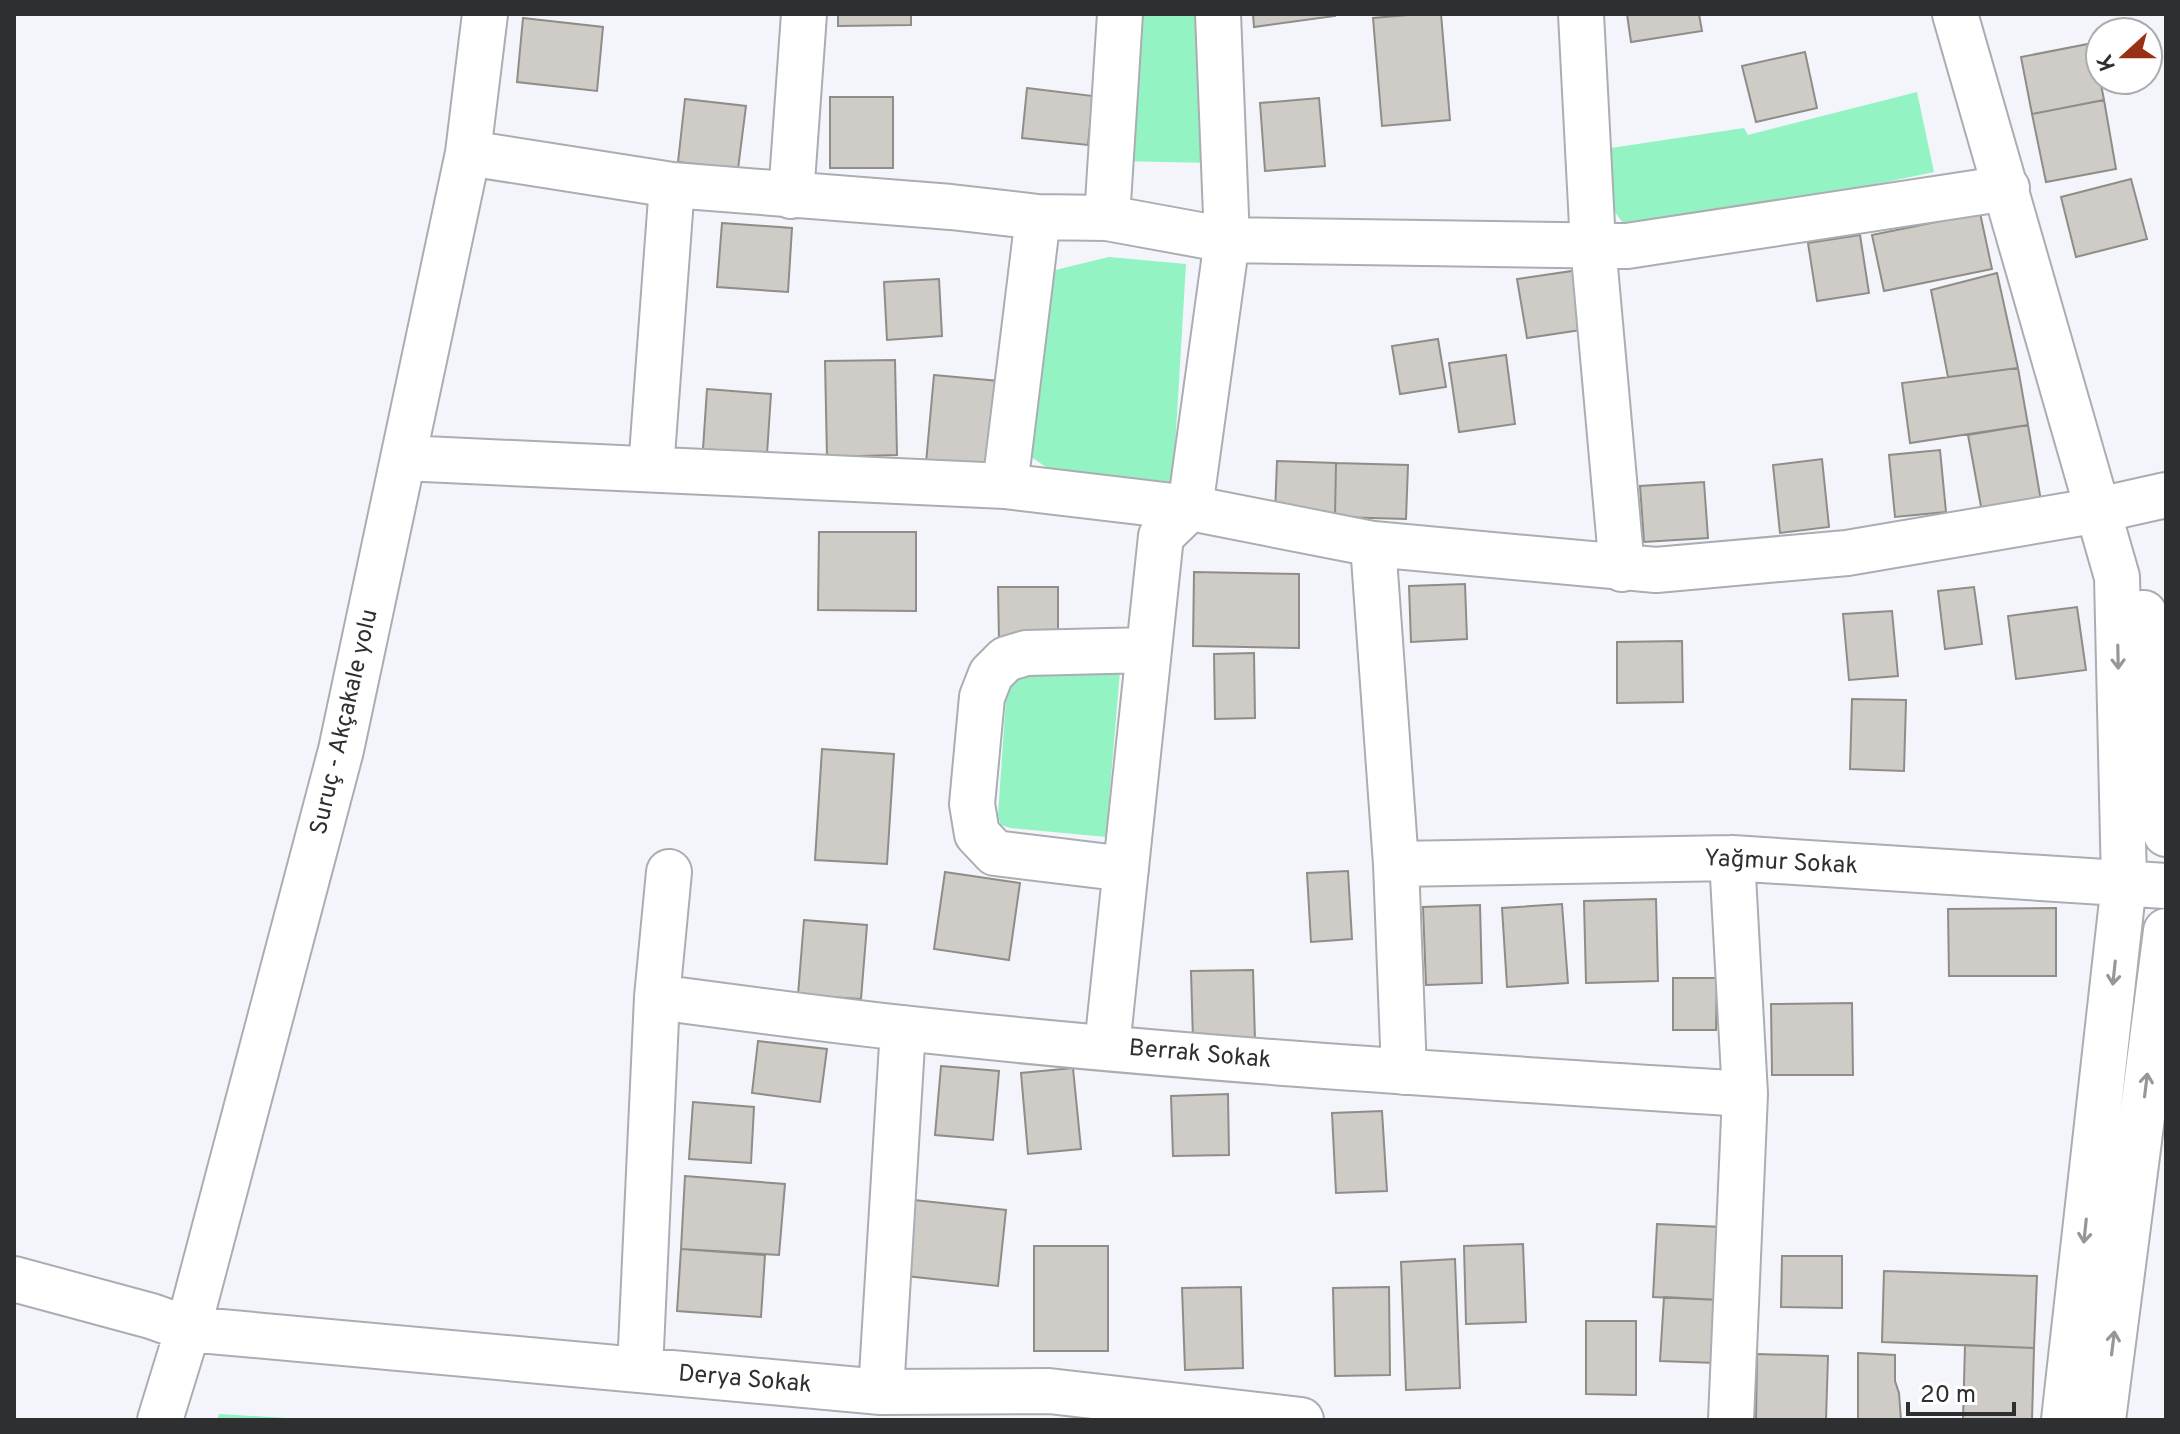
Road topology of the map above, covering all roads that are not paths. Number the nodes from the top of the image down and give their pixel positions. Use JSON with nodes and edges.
{"nodes":[{"id":1,"x":485,"y":14,"type":"edge"},
{"id":2,"x":804,"y":14,"type":"edge"},
{"id":3,"x":1120,"y":14,"type":"edge"},
{"id":4,"x":1218,"y":14,"type":"edge"},
{"id":5,"x":1581,"y":14,"type":"edge"},
{"id":6,"x":1955,"y":14,"type":"edge"},
{"id":7,"x":1983,"y":14,"type":"edge"},
{"id":8,"x":468,"y":153,"type":"junction"},
{"id":9,"x":672,"y":185,"type":"junction"},
{"id":10,"x":2007,"y":188,"type":"junction"},
{"id":11,"x":791,"y":196,"type":"junction"},
{"id":12,"x":1038,"y":217,"type":"junction"},
{"id":13,"x":1107,"y":218,"type":"junction"},
{"id":14,"x":1227,"y":240,"type":"junction"},
{"id":15,"x":1593,"y":245,"type":"junction"},
{"id":16,"x":403,"y":458,"type":"junction"},
{"id":17,"x":651,"y":469,"type":"junction"},
{"id":18,"x":1005,"y":486,"type":"junction"},
{"id":19,"x":2166,"y":495,"type":"edge"},
{"id":20,"x":1190,"y":508,"type":"junction"},
{"id":21,"x":2111,"y":508,"type":"junction"},
{"id":22,"x":1373,"y":544,"type":"junction"},
{"id":23,"x":1622,"y":569,"type":"junction"},
{"id":24,"x":1149,"y":650,"type":"junction"},
{"id":25,"x":2163,"y":776,"type":"edge"},
{"id":26,"x":2166,"y":834,"type":"edge"},
{"id":27,"x":1732,"y":858,"type":"junction"},
{"id":28,"x":1396,"y":864,"type":"junction"},
{"id":29,"x":1126,"y":869,"type":"junction"},
{"id":30,"x":669,"y":872,"type":"dead end"},
{"id":31,"x":2136,"y":897,"type":"edge"},
{"id":32,"x":2166,"y":917,"type":"edge"},
{"id":33,"x":2166,"y":931,"type":"edge"},
{"id":34,"x":657,"y":997,"type":"junction"},
{"id":35,"x":903,"y":1028,"type":"junction"},
{"id":36,"x":1107,"y":1047,"type":"junction"},
{"id":37,"x":1404,"y":1072,"type":"junction"},
{"id":38,"x":1745,"y":1094,"type":"junction"},
{"id":39,"x":14,"y":1279,"type":"edge"},
{"id":40,"x":188,"y":1329,"type":"junction"},
{"id":41,"x":640,"y":1370,"type":"junction"},
{"id":42,"x":881,"y":1392,"type":"junction"},
{"id":43,"x":1047,"y":1405,"type":"edge"},
{"id":44,"x":160,"y":1420,"type":"edge"},
{"id":45,"x":1301,"y":1420,"type":"edge"},
{"id":46,"x":1731,"y":1420,"type":"edge"},
{"id":47,"x":2064,"y":1420,"type":"edge"},
{"id":48,"x":2103,"y":1420,"type":"edge"}],
"edges":[{"from":1,"to":8,"type":"street","name":"Suruç - Akçakale yolu"},
{"from":2,"to":11,"type":"street"},
{"from":3,"to":13,"type":"street"},
{"from":4,"to":14,"type":"street"},
{"from":5,"to":15,"type":"street"},
{"from":6,"to":10,"type":"street"},
{"from":7,"to":21,"type":"street"},
{"from":8,"to":9,"type":"street"},
{"from":8,"to":16,"type":"street","name":"Suruç - Akçakale yolu"},
{"from":9,"to":11,"type":"street"},
{"from":9,"to":17,"type":"street"},
{"from":10,"to":15,"type":"street"},
{"from":10,"to":21,"type":"street"},
{"from":11,"to":12,"type":"street"},
{"from":12,"to":13,"type":"street"},
{"from":12,"to":18,"type":"street"},
{"from":13,"to":14,"type":"street"},
{"from":14,"to":15,"type":"street"},
{"from":14,"to":20,"type":"street"},
{"from":15,"to":23,"type":"street"},
{"from":16,"to":17,"type":"street"},
{"from":16,"to":40,"type":"street","name":"Suruç - Akçakale yolu"},
{"from":17,"to":18,"type":"street"},
{"from":18,"to":20,"type":"street"},
{"from":19,"to":21,"type":"street"},
{"from":20,"to":22,"type":"street"},
{"from":20,"to":24,"type":"street"},
{"from":21,"to":23,"type":"street"},
{"from":21,"to":25,"type":"street"},
{"from":21,"to":31,"type":"street","one_way":true},
{"from":22,"to":23,"type":"street"},
{"from":22,"to":28,"type":"street"},
{"from":24,"to":29,"type":"street"},
{"from":24,"to":29,"type":"street"},
{"from":25,"to":26,"type":"street"},
{"from":27,"to":28,"type":"street","name":"Yağmur Sokak"},
{"from":27,"to":31,"type":"street","name":"Yağmur Sokak"},
{"from":27,"to":38,"type":"street"},
{"from":28,"to":37,"type":"street"},
{"from":29,"to":36,"type":"street"},
{"from":30,"to":34,"type":"street"},
{"from":31,"to":32,"type":"street","name":"Yağmur Sokak"},
{"from":31,"to":47,"type":"street","one_way":true},
{"from":48,"to":33,"type":"street","one_way":true},
{"from":34,"to":35,"type":"street","name":"Berrak Sokak"},
{"from":34,"to":41,"type":"street"},
{"from":35,"to":36,"type":"street","name":"Berrak Sokak"},
{"from":35,"to":42,"type":"street"},
{"from":36,"to":37,"type":"street","name":"Berrak Sokak"},
{"from":37,"to":38,"type":"street","name":"Berrak Sokak"},
{"from":38,"to":46,"type":"street"},
{"from":39,"to":40,"type":"street","name":"Derya Sokak"},
{"from":40,"to":41,"type":"street","name":"Derya Sokak"},
{"from":40,"to":44,"type":"street","name":"Suruç - Akçakale yolu"},
{"from":41,"to":42,"type":"street","name":"Derya Sokak"},
{"from":42,"to":43,"type":"street","name":"Derya Sokak"},
{"from":43,"to":45,"type":"street","name":"Derya Sokak"}]}
